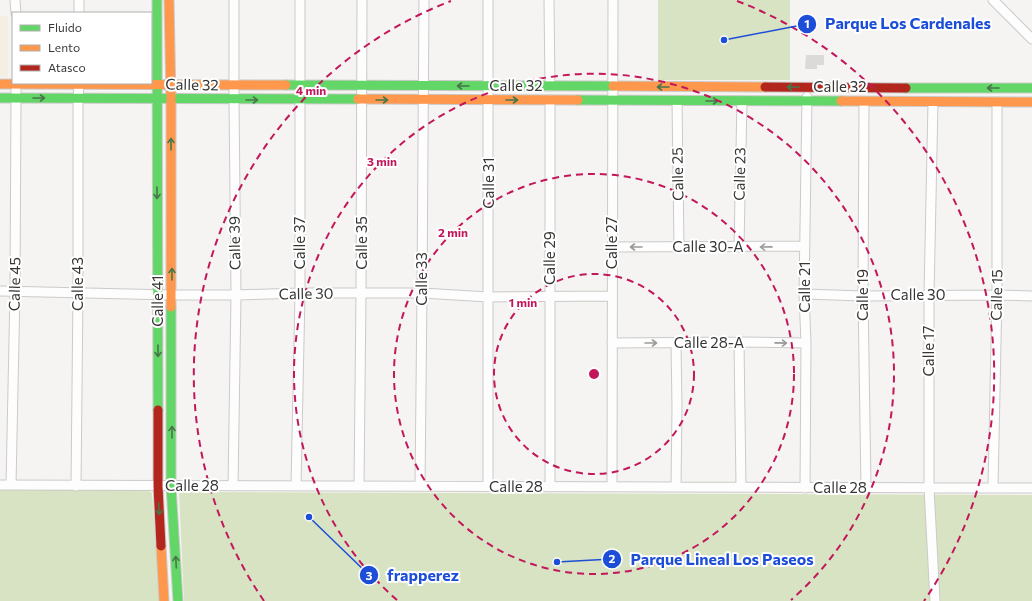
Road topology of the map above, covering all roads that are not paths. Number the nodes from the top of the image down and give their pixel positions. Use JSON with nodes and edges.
{"nodes":[{"id":1,"x":15,"y":0,"type":"edge"},
{"id":2,"x":79,"y":0,"type":"edge"},
{"id":3,"x":157,"y":0,"type":"edge"},
{"id":4,"x":169,"y":0,"type":"edge"},
{"id":5,"x":234,"y":0,"type":"edge"},
{"id":6,"x":300,"y":0,"type":"edge"},
{"id":7,"x":362,"y":0,"type":"edge"},
{"id":8,"x":424,"y":0,"type":"edge"},
{"id":9,"x":488,"y":0,"type":"edge"},
{"id":10,"x":549,"y":0,"type":"edge"},
{"id":11,"x":613,"y":0,"type":"edge"},
{"id":12,"x":994,"y":0,"type":"edge"},
{"id":13,"x":16,"y":12,"type":"edge"},
{"id":14,"x":79,"y":12,"type":"edge"},
{"id":15,"x":1032,"y":39,"type":"edge"},
{"id":16,"x":0,"y":84,"type":"edge"},
{"id":17,"x":16,"y":84,"type":"edge"},
{"id":18,"x":79,"y":84,"type":"edge"},
{"id":19,"x":157,"y":84,"type":"junction"},
{"id":20,"x":170,"y":84,"type":"junction"},
{"id":21,"x":234,"y":85,"type":"junction"},
{"id":22,"x":300,"y":85,"type":"junction"},
{"id":23,"x":362,"y":85,"type":"junction"},
{"id":24,"x":423,"y":86,"type":"junction"},
{"id":25,"x":488,"y":86,"type":"junction"},
{"id":26,"x":550,"y":86,"type":"junction"},
{"id":27,"x":613,"y":86,"type":"junction"},
{"id":28,"x":808,"y":87,"type":"junction"},
{"id":29,"x":1032,"y":88,"type":"edge"},
{"id":30,"x":0,"y":98,"type":"edge"},
{"id":31,"x":16,"y":98,"type":"junction"},
{"id":32,"x":78,"y":98,"type":"junction"},
{"id":33,"x":157,"y":99,"type":"junction"},
{"id":34,"x":171,"y":99,"type":"junction"},
{"id":35,"x":234,"y":100,"type":"junction"},
{"id":36,"x":300,"y":100,"type":"junction"},
{"id":37,"x":362,"y":100,"type":"junction"},
{"id":38,"x":422,"y":100,"type":"junction"},
{"id":39,"x":489,"y":100,"type":"junction"},
{"id":40,"x":550,"y":100,"type":"junction"},
{"id":41,"x":612,"y":101,"type":"junction"},
{"id":42,"x":677,"y":101,"type":"junction"},
{"id":43,"x":742,"y":101,"type":"junction"},
{"id":44,"x":807,"y":101,"type":"junction"},
{"id":45,"x":864,"y":102,"type":"junction"},
{"id":46,"x":933,"y":102,"type":"junction"},
{"id":47,"x":997,"y":102,"type":"junction"},
{"id":48,"x":1032,"y":102,"type":"edge"},
{"id":49,"x":804,"y":246,"type":"junction"},
{"id":50,"x":679,"y":247,"type":"junction"},
{"id":51,"x":739,"y":247,"type":"junction"},
{"id":52,"x":612,"y":248,"type":"junction"},
{"id":53,"x":0,"y":291,"type":"edge"},
{"id":54,"x":15,"y":291,"type":"junction"},
{"id":55,"x":78,"y":292,"type":"junction"},
{"id":56,"x":300,"y":293,"type":"junction"},
{"id":57,"x":422,"y":293,"type":"junction"},
{"id":58,"x":158,"y":294,"type":"junction"},
{"id":59,"x":361,"y":294,"type":"junction"},
{"id":60,"x":804,"y":294,"type":"junction"},
{"id":61,"x":172,"y":295,"type":"junction"},
{"id":62,"x":236,"y":295,"type":"junction"},
{"id":63,"x":928,"y":295,"type":"junction"},
{"id":64,"x":997,"y":295,"type":"junction"},
{"id":65,"x":550,"y":296,"type":"junction"},
{"id":66,"x":612,"y":296,"type":"junction"},
{"id":67,"x":863,"y":296,"type":"junction"},
{"id":68,"x":1032,"y":296,"type":"edge"},
{"id":69,"x":488,"y":297,"type":"junction"},
{"id":70,"x":739,"y":342,"type":"junction"},
{"id":71,"x":612,"y":343,"type":"junction"},
{"id":72,"x":676,"y":343,"type":"junction"},
{"id":73,"x":806,"y":343,"type":"junction"},
{"id":74,"x":0,"y":486,"type":"edge"},
{"id":75,"x":11,"y":486,"type":"junction"},
{"id":76,"x":76,"y":486,"type":"junction"},
{"id":77,"x":158,"y":486,"type":"junction"},
{"id":78,"x":172,"y":486,"type":"junction"},
{"id":79,"x":233,"y":486,"type":"junction"},
{"id":80,"x":296,"y":486,"type":"junction"},
{"id":81,"x":359,"y":486,"type":"junction"},
{"id":82,"x":420,"y":486,"type":"junction"},
{"id":83,"x":488,"y":486,"type":"junction"},
{"id":84,"x":550,"y":487,"type":"junction"},
{"id":85,"x":612,"y":487,"type":"junction"},
{"id":86,"x":676,"y":487,"type":"junction"},
{"id":87,"x":742,"y":487,"type":"junction"},
{"id":88,"x":805,"y":488,"type":"junction"},
{"id":89,"x":866,"y":488,"type":"junction"},
{"id":90,"x":930,"y":488,"type":"junction"},
{"id":91,"x":993,"y":488,"type":"junction"},
{"id":92,"x":1032,"y":488,"type":"edge"},
{"id":93,"x":164,"y":601,"type":"edge"},
{"id":94,"x":178,"y":601,"type":"edge"},
{"id":95,"x":935,"y":601,"type":"edge"}],
"edges":[{"from":1,"to":13,"type":"street"},
{"from":2,"to":14,"type":"street"},
{"from":3,"to":19,"type":"street","name":"Calle 41"},
{"from":4,"to":20,"type":"street","name":"Calle 41"},
{"from":5,"to":21,"type":"street","name":"Calle 39"},
{"from":6,"to":22,"type":"street","name":"Calle 37"},
{"from":7,"to":23,"type":"street","name":"Calle 35"},
{"from":8,"to":24,"type":"street","name":"Calle 33"},
{"from":9,"to":25,"type":"street","name":"Calle 31"},
{"from":10,"to":26,"type":"street"},
{"from":11,"to":27,"type":"street","name":"Calle 27"},
{"from":12,"to":15,"type":"street"},
{"from":16,"to":17,"type":"street","name":"Calle 32"},
{"from":17,"to":18,"type":"street","name":"Calle 32"},
{"from":17,"to":31,"type":"street","name":"Calle 45"},
{"from":18,"to":19,"type":"street","name":"Calle 32"},
{"from":18,"to":32,"type":"street","name":"Calle 43"},
{"from":19,"to":20,"type":"street","name":"Calle 32"},
{"from":19,"to":33,"type":"street","name":"Calle 41"},
{"from":20,"to":21,"type":"street","name":"Calle 32"},
{"from":20,"to":34,"type":"street","name":"Calle 41"},
{"from":21,"to":22,"type":"street","name":"Calle 32"},
{"from":21,"to":35,"type":"street","name":"Calle 39"},
{"from":22,"to":23,"type":"street","name":"Calle 32"},
{"from":22,"to":36,"type":"street","name":"Calle 37"},
{"from":23,"to":24,"type":"street","name":"Calle 32"},
{"from":23,"to":37,"type":"street","name":"Calle 35"},
{"from":25,"to":24,"type":"street","name":"Calle 32","one_way":true},
{"from":24,"to":38,"type":"street","name":"Calle 33"},
{"from":25,"to":26,"type":"street","name":"Calle 32"},
{"from":25,"to":39,"type":"street","name":"Calle 31"},
{"from":26,"to":27,"type":"street","name":"Calle 32"},
{"from":28,"to":27,"type":"street","name":"Calle 32","one_way":true},
{"from":27,"to":41,"type":"street","name":"Calle 27"},
{"from":29,"to":28,"type":"street","name":"Calle 32","one_way":true},
{"from":28,"to":44,"type":"street","name":"Calle 21"},
{"from":30,"to":31,"type":"street","name":"Calle 32"},
{"from":31,"to":32,"type":"street","name":"Calle 32","one_way":true},
{"from":31,"to":54,"type":"street","name":"Calle 45"},
{"from":32,"to":33,"type":"street","name":"Calle 32"},
{"from":32,"to":55,"type":"street","name":"Calle 43"},
{"from":33,"to":34,"type":"street","name":"Calle 32"},
{"from":33,"to":58,"type":"street","name":"Calle 41","one_way":true},
{"from":34,"to":35,"type":"street","name":"Calle 32"},
{"from":61,"to":34,"type":"street","name":"Calle 41","one_way":true},
{"from":35,"to":36,"type":"street","name":"Calle 32","one_way":true},
{"from":35,"to":62,"type":"street","name":"Calle 39"},
{"from":36,"to":37,"type":"street","name":"Calle 32"},
{"from":36,"to":56,"type":"street","name":"Calle 37"},
{"from":37,"to":38,"type":"street","name":"Calle 32","one_way":true},
{"from":37,"to":59,"type":"street","name":"Calle 35"},
{"from":38,"to":39,"type":"street","name":"Calle 32"},
{"from":38,"to":57,"type":"street","name":"Calle 33"},
{"from":39,"to":40,"type":"street","name":"Calle 32","one_way":true},
{"from":39,"to":69,"type":"street","name":"Calle 31"},
{"from":40,"to":41,"type":"street","name":"Calle 32"},
{"from":40,"to":65,"type":"street","name":"Calle 29"},
{"from":41,"to":42,"type":"street","name":"Calle 32"},
{"from":41,"to":52,"type":"street","name":"Calle 27"},
{"from":42,"to":43,"type":"street","name":"Calle 32","one_way":true},
{"from":42,"to":50,"type":"street","name":"Calle 25"},
{"from":43,"to":44,"type":"street","name":"Calle 32"},
{"from":43,"to":51,"type":"street","name":"Calle 23"},
{"from":44,"to":45,"type":"street","name":"Calle 32"},
{"from":44,"to":49,"type":"street","name":"Calle 21"},
{"from":45,"to":46,"type":"street","name":"Calle 32"},
{"from":45,"to":67,"type":"street","name":"Calle 19"},
{"from":46,"to":47,"type":"street","name":"Calle 32"},
{"from":46,"to":63,"type":"street","name":"Calle 17"},
{"from":47,"to":48,"type":"street","name":"Calle 32"},
{"from":47,"to":64,"type":"street","name":"Calle 15"},
{"from":49,"to":51,"type":"street","name":"Calle 30-A","one_way":true},
{"from":49,"to":60,"type":"street","name":"Calle 21"},
{"from":50,"to":51,"type":"street","name":"Calle 30-A"},
{"from":50,"to":52,"type":"street","name":"Calle 30-A","one_way":true},
{"from":52,"to":66,"type":"street","name":"Calle 27"},
{"from":53,"to":54,"type":"street","name":"Calle 30"},
{"from":54,"to":55,"type":"street","name":"Calle 30"},
{"from":54,"to":75,"type":"street","name":"Calle 45"},
{"from":55,"to":58,"type":"street","name":"Calle 30"},
{"from":55,"to":76,"type":"street","name":"Calle 43"},
{"from":56,"to":59,"type":"street","name":"Calle 30"},
{"from":56,"to":62,"type":"street","name":"Calle 30"},
{"from":56,"to":80,"type":"street","name":"Calle 37"},
{"from":57,"to":59,"type":"street","name":"Calle 30"},
{"from":57,"to":69,"type":"street","name":"Calle 30"},
{"from":57,"to":82,"type":"street","name":"Calle 33"},
{"from":58,"to":61,"type":"street","name":"Calle 30"},
{"from":58,"to":77,"type":"street","name":"Calle 41","one_way":true},
{"from":59,"to":81,"type":"street","name":"Calle 35"},
{"from":60,"to":67,"type":"street","name":"Calle 30"},
{"from":60,"to":73,"type":"street","name":"Calle 21"},
{"from":61,"to":62,"type":"street","name":"Calle 30"},
{"from":78,"to":61,"type":"street","name":"Calle 41","one_way":true},
{"from":62,"to":79,"type":"street","name":"Calle 39"},
{"from":63,"to":64,"type":"street","name":"Calle 30"},
{"from":63,"to":67,"type":"street","name":"Calle 30"},
{"from":63,"to":90,"type":"street","name":"Calle 17"},
{"from":64,"to":68,"type":"street","name":"Calle 30"},
{"from":64,"to":91,"type":"street","name":"Calle 15"},
{"from":65,"to":66,"type":"street","name":"Calle 30"},
{"from":65,"to":69,"type":"street","name":"Calle 30"},
{"from":65,"to":84,"type":"street","name":"Calle 29"},
{"from":66,"to":71,"type":"street","name":"Calle 27"},
{"from":67,"to":89,"type":"street","name":"Calle 19"},
{"from":69,"to":83,"type":"street","name":"Calle 31"},
{"from":70,"to":72,"type":"street","name":"Calle 28-A"},
{"from":70,"to":73,"type":"street","name":"Calle 28-A","one_way":true},
{"from":70,"to":87,"type":"street"},
{"from":71,"to":72,"type":"street","name":"Calle 28-A","one_way":true},
{"from":71,"to":85,"type":"street","name":"Calle 27"},
{"from":72,"to":86,"type":"street"},
{"from":73,"to":88,"type":"street","name":"Calle 21"},
{"from":74,"to":75,"type":"street","name":"Calle 28"},
{"from":75,"to":76,"type":"street","name":"Calle 28"},
{"from":76,"to":77,"type":"street","name":"Calle 28"},
{"from":77,"to":78,"type":"street","name":"Calle 28"},
{"from":77,"to":93,"type":"street","name":"Calle 41","one_way":true},
{"from":78,"to":79,"type":"street","name":"Calle 28"},
{"from":94,"to":78,"type":"street","name":"Calle 41","one_way":true},
{"from":79,"to":80,"type":"street","name":"Calle 28"},
{"from":80,"to":81,"type":"street","name":"Calle 28"},
{"from":81,"to":82,"type":"street","name":"Calle 28"},
{"from":82,"to":83,"type":"street","name":"Calle 28"},
{"from":83,"to":84,"type":"street","name":"Calle 28"},
{"from":84,"to":85,"type":"street","name":"Calle 28"},
{"from":85,"to":86,"type":"street","name":"Calle 28"},
{"from":86,"to":87,"type":"street","name":"Calle 28"},
{"from":87,"to":88,"type":"street","name":"Calle 28"},
{"from":88,"to":89,"type":"street","name":"Calle 28"},
{"from":89,"to":90,"type":"street","name":"Calle 28"},
{"from":90,"to":91,"type":"street","name":"Calle 28"},
{"from":90,"to":95,"type":"street","name":"Calle 17"},
{"from":91,"to":92,"type":"street","name":"Calle 28"}]}
